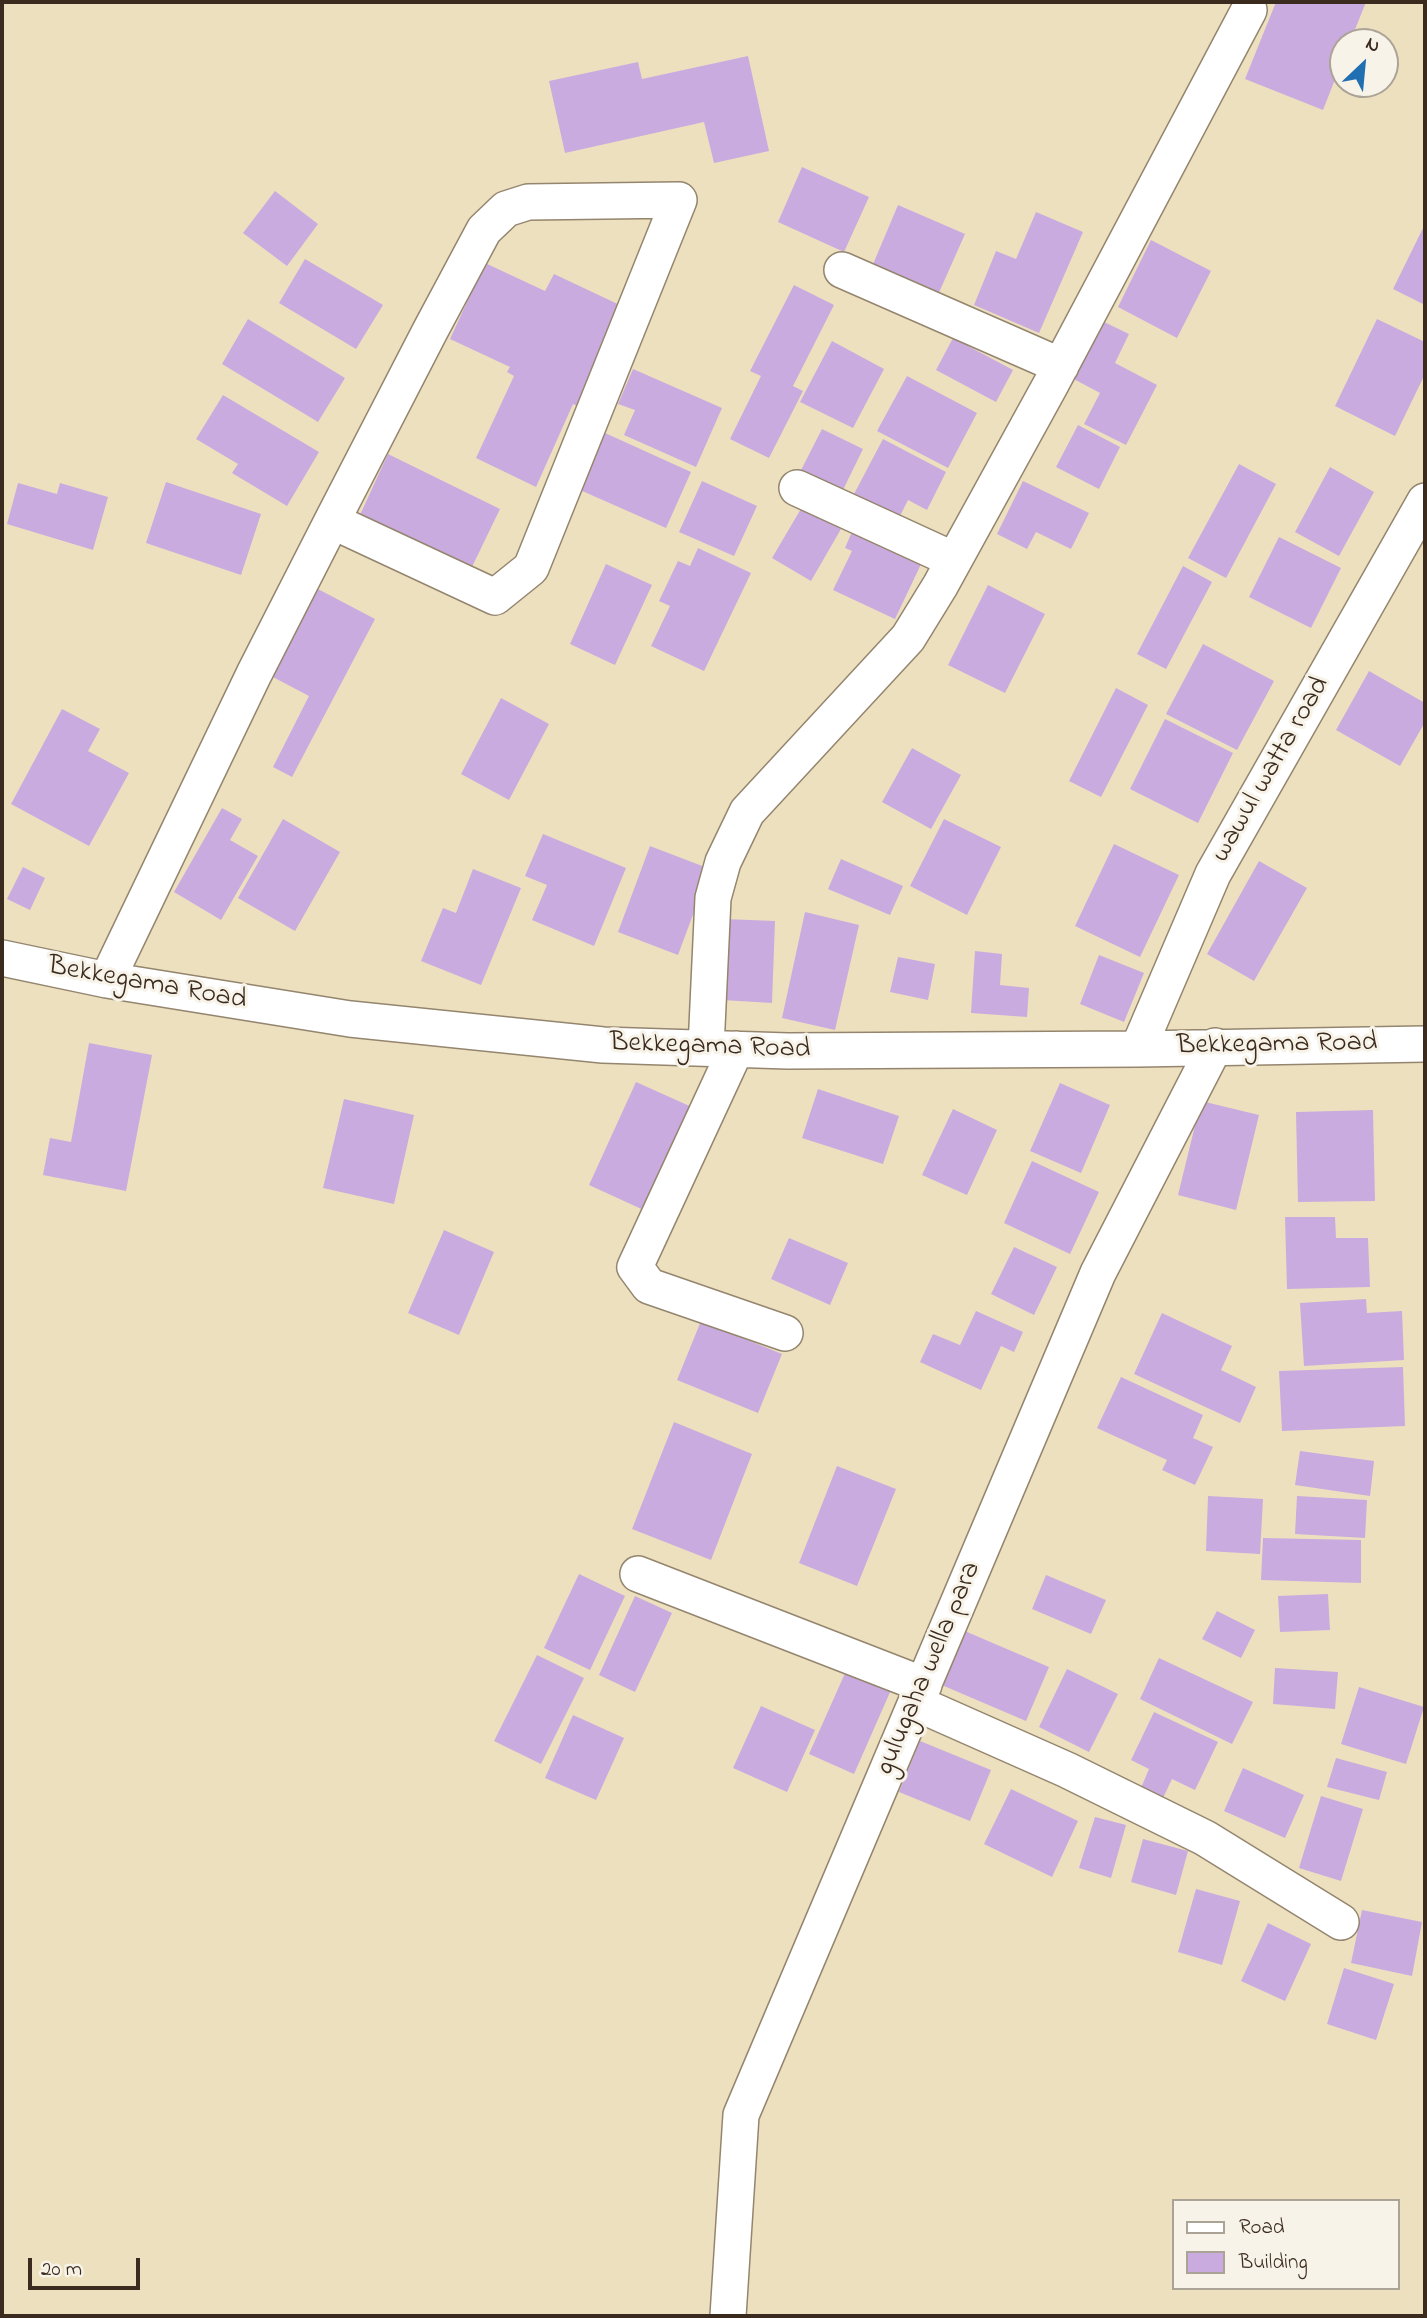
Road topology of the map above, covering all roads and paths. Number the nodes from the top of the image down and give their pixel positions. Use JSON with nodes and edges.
{"nodes":[{"id":1,"x":1249,"y":10,"type":"dead end"},
{"id":2,"x":842,"y":270,"type":"dead end"},
{"id":3,"x":1061,"y":366,"type":"junction"},
{"id":4,"x":797,"y":488,"type":"dead end"},
{"id":5,"x":1425,"y":501,"type":"edge"},
{"id":6,"x":332,"y":522,"type":"junction"},
{"id":7,"x":954,"y":560,"type":"junction"},
{"id":8,"x":2,"y":958,"type":"edge"},
{"id":9,"x":107,"y":980,"type":"junction"},
{"id":10,"x":1425,"y":1044,"type":"edge"},
{"id":11,"x":1215,"y":1046,"type":"junction"},
{"id":12,"x":721,"y":1049,"type":"junction"},
{"id":13,"x":1138,"y":1049,"type":"junction"},
{"id":14,"x":785,"y":1333,"type":"dead end"},
{"id":15,"x":638,"y":1574,"type":"dead end"},
{"id":16,"x":920,"y":1694,"type":"junction"},
{"id":17,"x":1341,"y":1922,"type":"dead end"},
{"id":18,"x":728,"y":2316,"type":"edge"}],
"edges":[{"from":1,"to":3,"type":"street"},
{"from":2,"to":3,"type":"street"},
{"from":3,"to":7,"type":"street"},
{"from":4,"to":7,"type":"street"},
{"from":5,"to":13,"type":"street","name":"wawul watta road"},
{"from":6,"to":6,"type":"street"},
{"from":6,"to":9,"type":"street"},
{"from":7,"to":12,"type":"street"},
{"from":8,"to":9,"type":"street","name":"Bekkegama Road"},
{"from":9,"to":12,"type":"street","name":"Bekkegama Road"},
{"from":10,"to":11,"type":"street","name":"Bekkegama Road"},
{"from":11,"to":13,"type":"street","name":"Bekkegama Road"},
{"from":11,"to":16,"type":"street","name":"gulugaha wella para"},
{"from":12,"to":13,"type":"street","name":"Bekkegama Road"},
{"from":12,"to":14,"type":"street"},
{"from":15,"to":16,"type":"street"},
{"from":16,"to":17,"type":"street"},
{"from":16,"to":18,"type":"street","name":"gulugaha wella para"}]}
